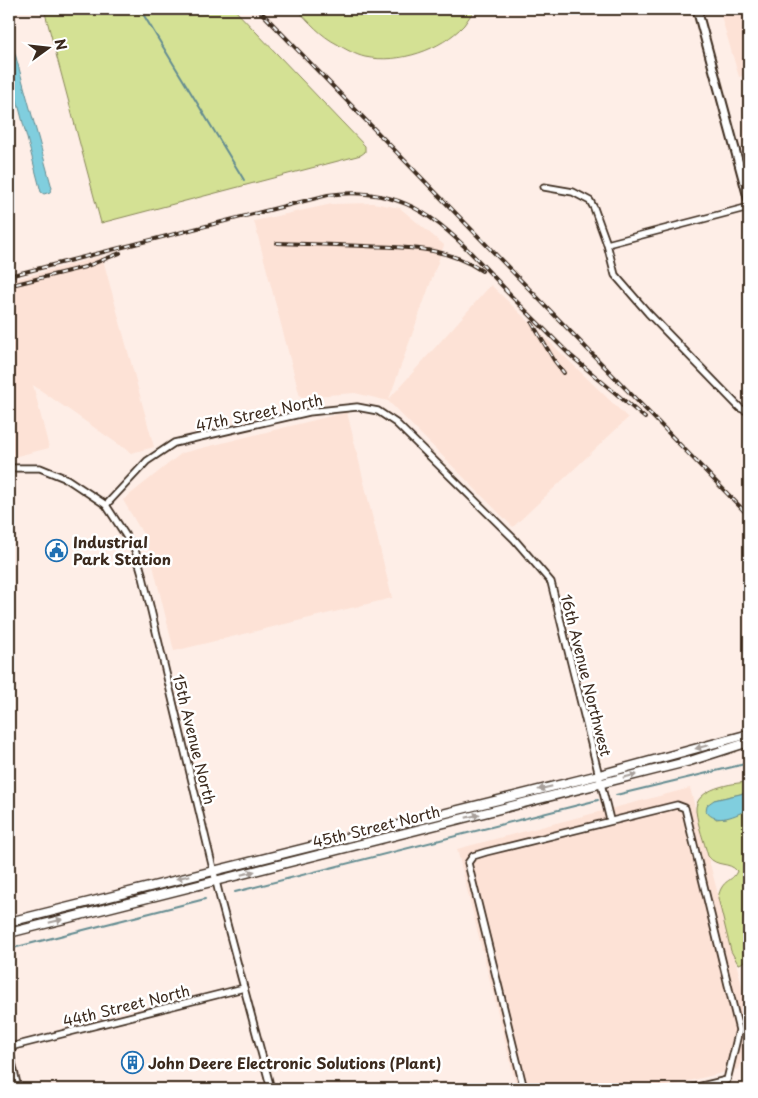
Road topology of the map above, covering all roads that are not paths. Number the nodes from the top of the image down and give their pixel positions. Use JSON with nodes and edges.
{"nodes":[{"id":1,"x":697,"y":9,"type":"edge"},
{"id":2,"x":544,"y":187,"type":"dead end"},
{"id":3,"x":749,"y":201,"type":"edge"},
{"id":4,"x":749,"y":208,"type":"edge"},
{"id":5,"x":607,"y":244,"type":"junction"},
{"id":6,"x":749,"y":412,"type":"edge"},
{"id":7,"x":9,"y":468,"type":"edge"},
{"id":8,"x":106,"y":504,"type":"junction"},
{"id":9,"x":552,"y":582,"type":"joint"},
{"id":10,"x":749,"y":734,"type":"edge"},
{"id":11,"x":749,"y":742,"type":"edge"},
{"id":12,"x":600,"y":779,"type":"junction"},
{"id":13,"x":610,"y":820,"type":"junction"},
{"id":14,"x":214,"y":870,"type":"junction"},
{"id":15,"x":216,"y":881,"type":"junction"},
{"id":16,"x":9,"y":922,"type":"edge"},
{"id":17,"x":9,"y":933,"type":"edge"},
{"id":18,"x":244,"y":988,"type":"junction"},
{"id":19,"x":18,"y":1089,"type":"edge"},
{"id":20,"x":271,"y":1089,"type":"edge"},
{"id":21,"x":524,"y":1089,"type":"edge"},
{"id":22,"x":689,"y":1089,"type":"edge"}],
"edges":[{"from":1,"to":3,"type":"street"},
{"from":2,"to":5,"type":"street"},
{"from":4,"to":5,"type":"street"},
{"from":5,"to":6,"type":"street"},
{"from":7,"to":8,"type":"street","name":"15th Avenue North"},
{"from":8,"to":9,"type":"street","name":"47th Street North"},
{"from":8,"to":14,"type":"street","name":"15th Avenue North"},
{"from":9,"to":12,"type":"street","name":"16th Avenue Northwest"},
{"from":10,"to":12,"type":"main road","name":"45th Street North","one_way":true},
{"from":12,"to":11,"type":"main road","name":"45th Street North","one_way":true},
{"from":12,"to":13,"type":"street","name":"16th Avenue Northwest"},
{"from":12,"to":14,"type":"main road","name":"45th Street North","one_way":true},
{"from":15,"to":12,"type":"main road","name":"45th Street North","one_way":true},
{"from":13,"to":21,"type":"street"},
{"from":13,"to":22,"type":"street"},
{"from":14,"to":15,"type":"street","name":"15th Avenue North"},
{"from":14,"to":16,"type":"main road","name":"45th Street North","one_way":true},
{"from":17,"to":15,"type":"main road","name":"45th Street North","one_way":true},
{"from":15,"to":18,"type":"street","name":"15th Avenue North"},
{"from":18,"to":19,"type":"street","name":"44th Street North"},
{"from":18,"to":20,"type":"street","name":"15th Avenue North"}]}
